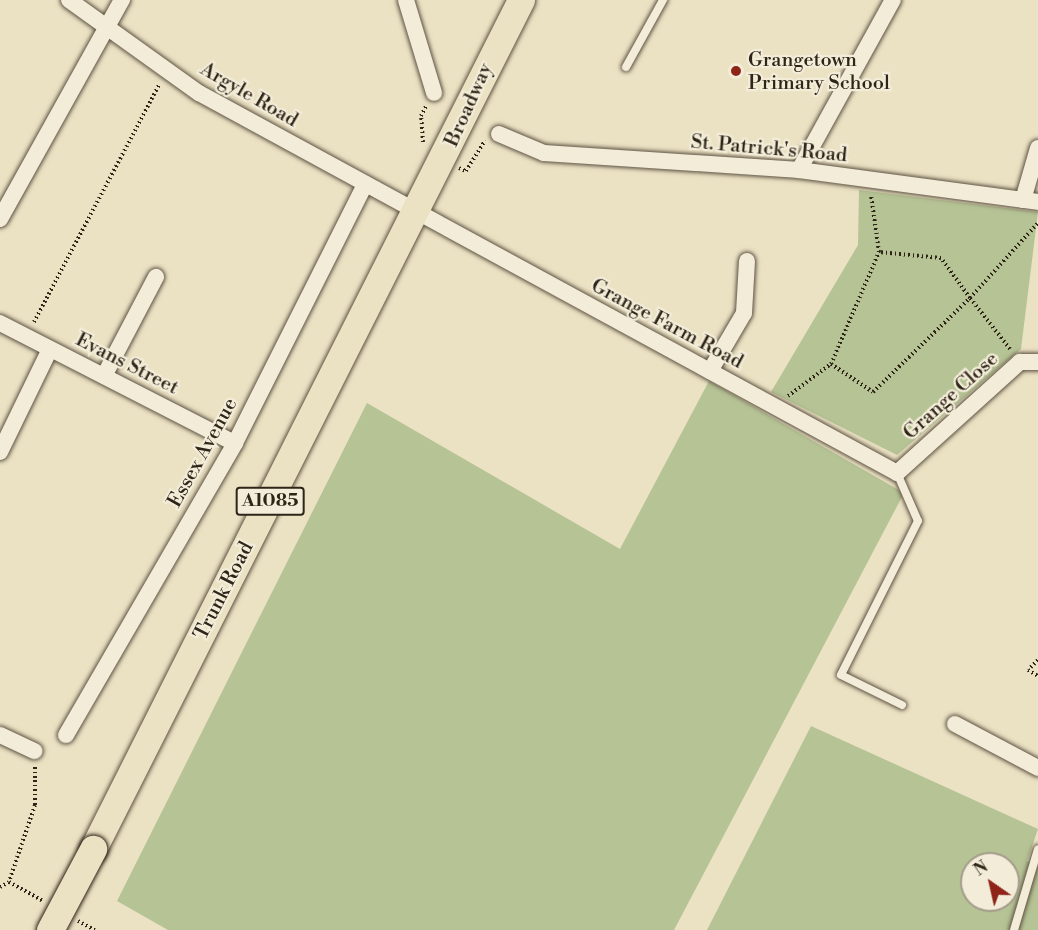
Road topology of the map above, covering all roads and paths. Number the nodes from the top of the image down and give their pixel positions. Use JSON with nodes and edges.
{"nodes":[{"id":1,"x":69,"y":0,"type":"edge"},
{"id":2,"x":122,"y":0,"type":"edge"},
{"id":3,"x":406,"y":0,"type":"edge"},
{"id":4,"x":521,"y":0,"type":"edge"},
{"id":5,"x":537,"y":0,"type":"edge"},
{"id":6,"x":663,"y":0,"type":"edge"},
{"id":7,"x":892,"y":0,"type":"edge"},
{"id":8,"x":106,"y":28,"type":"junction"},
{"id":9,"x":626,"y":67,"type":"dead end"},
{"id":10,"x":167,"y":71,"type":"junction"},
{"id":11,"x":434,"y":93,"type":"dead end"},
{"id":12,"x":499,"y":134,"type":"dead end"},
{"id":13,"x":1038,"y":148,"type":"edge"},
{"id":14,"x":446,"y":154,"type":"junction"},
{"id":15,"x":799,"y":170,"type":"junction"},
{"id":16,"x":869,"y":180,"type":"junction"},
{"id":17,"x":365,"y":184,"type":"junction"},
{"id":18,"x":1030,"y":201,"type":"edge"},
{"id":19,"x":417,"y":213,"type":"junction"},
{"id":20,"x":0,"y":219,"type":"edge"},
{"id":21,"x":1038,"y":223,"type":"edge"},
{"id":22,"x":879,"y":252,"type":"junction"},
{"id":23,"x":747,"y":261,"type":"dead end"},
{"id":24,"x":156,"y":277,"type":"dead end"},
{"id":25,"x":970,"y":298,"type":"junction"},
{"id":26,"x":0,"y":322,"type":"edge"},
{"id":27,"x":27,"y":337,"type":"junction"},
{"id":28,"x":50,"y":349,"type":"junction"},
{"id":29,"x":1020,"y":362,"type":"junction"},
{"id":30,"x":1038,"y":362,"type":"edge"},
{"id":31,"x":831,"y":363,"type":"junction"},
{"id":32,"x":710,"y":371,"type":"junction"},
{"id":33,"x":104,"y":376,"type":"junction"},
{"id":34,"x":775,"y":407,"type":"junction"},
{"id":35,"x":235,"y":442,"type":"junction"},
{"id":36,"x":0,"y":452,"type":"edge"},
{"id":37,"x":897,"y":473,"type":"junction"},
{"id":38,"x":1038,"y":660,"type":"edge"},
{"id":39,"x":1038,"y":676,"type":"edge"},
{"id":40,"x":902,"y":705,"type":"dead end"},
{"id":41,"x":955,"y":724,"type":"dead end"},
{"id":42,"x":0,"y":735,"type":"edge"},
{"id":43,"x":66,"y":735,"type":"dead end"},
{"id":44,"x":34,"y":751,"type":"joint"},
{"id":45,"x":1038,"y":768,"type":"edge"},
{"id":46,"x":1038,"y":849,"type":"edge"},
{"id":47,"x":9,"y":882,"type":"junction"},
{"id":48,"x":0,"y":887,"type":"edge"},
{"id":49,"x":47,"y":903,"type":"dead end"},
{"id":50,"x":58,"y":922,"type":"edge"},
{"id":51,"x":95,"y":930,"type":"edge"},
{"id":52,"x":1014,"y":930,"type":"edge"}],
"edges":[{"from":1,"to":8,"type":"street","name":"Argyle Road"},
{"from":2,"to":8,"type":"street"},
{"from":3,"to":11,"type":"street"},
{"from":4,"to":14,"type":"main road","name":"Broadway","number":"A1085"},
{"from":5,"to":14,"type":"main road","name":"Broadway","number":"A1085"},
{"from":6,"to":9,"type":"lane"},
{"from":7,"to":15,"type":"street"},
{"from":8,"to":10,"type":"street","name":"Argyle Road"},
{"from":8,"to":20,"type":"street"},
{"from":10,"to":17,"type":"street","name":"Argyle Road"},
{"from":10,"to":27,"type":"path"},
{"from":12,"to":15,"type":"street","name":"St. Patrick's Road"},
{"from":13,"to":18,"type":"street"},
{"from":14,"to":19,"type":"main road","name":"Trunk Road","number":"A1085"},
{"from":15,"to":16,"type":"street","name":"St. Patrick's Road"},
{"from":16,"to":18,"type":"street","name":"St. Patrick's Road"},
{"from":16,"to":22,"type":"path"},
{"from":17,"to":19,"type":"street","name":"Argyle Road"},
{"from":17,"to":35,"type":"street","name":"Essex Avenue"},
{"from":19,"to":32,"type":"street","name":"Grange Farm Road"},
{"from":19,"to":50,"type":"main road","name":"Trunk Road","number":"A1085","bridge":true},
{"from":21,"to":25,"type":"path"},
{"from":22,"to":25,"type":"path"},
{"from":22,"to":31,"type":"path"},
{"from":23,"to":32,"type":"street"},
{"from":24,"to":33,"type":"street"},
{"from":25,"to":29,"type":"path"},
{"from":25,"to":31,"type":"path"},
{"from":26,"to":27,"type":"street","name":"Evans Street"},
{"from":27,"to":28,"type":"street","name":"Evans Street"},
{"from":28,"to":33,"type":"street","name":"Evans Street"},
{"from":28,"to":36,"type":"street"},
{"from":29,"to":30,"type":"street","name":"Grange Close"},
{"from":29,"to":37,"type":"street","name":"Grange Close"},
{"from":31,"to":34,"type":"path"},
{"from":32,"to":34,"type":"street","name":"Grange Farm Road"},
{"from":33,"to":35,"type":"street","name":"Evans Street"},
{"from":34,"to":37,"type":"street","name":"Grange Farm Road"},
{"from":35,"to":43,"type":"street","name":"Essex Avenue"},
{"from":37,"to":40,"type":"lane"},
{"from":38,"to":39,"type":"path"},
{"from":41,"to":45,"type":"street"},
{"from":42,"to":44,"type":"street"},
{"from":44,"to":47,"type":"path"},
{"from":46,"to":52,"type":"lane"},
{"from":47,"to":48,"type":"path"},
{"from":47,"to":49,"type":"path"},
{"from":50,"to":51,"type":"path"}]}
